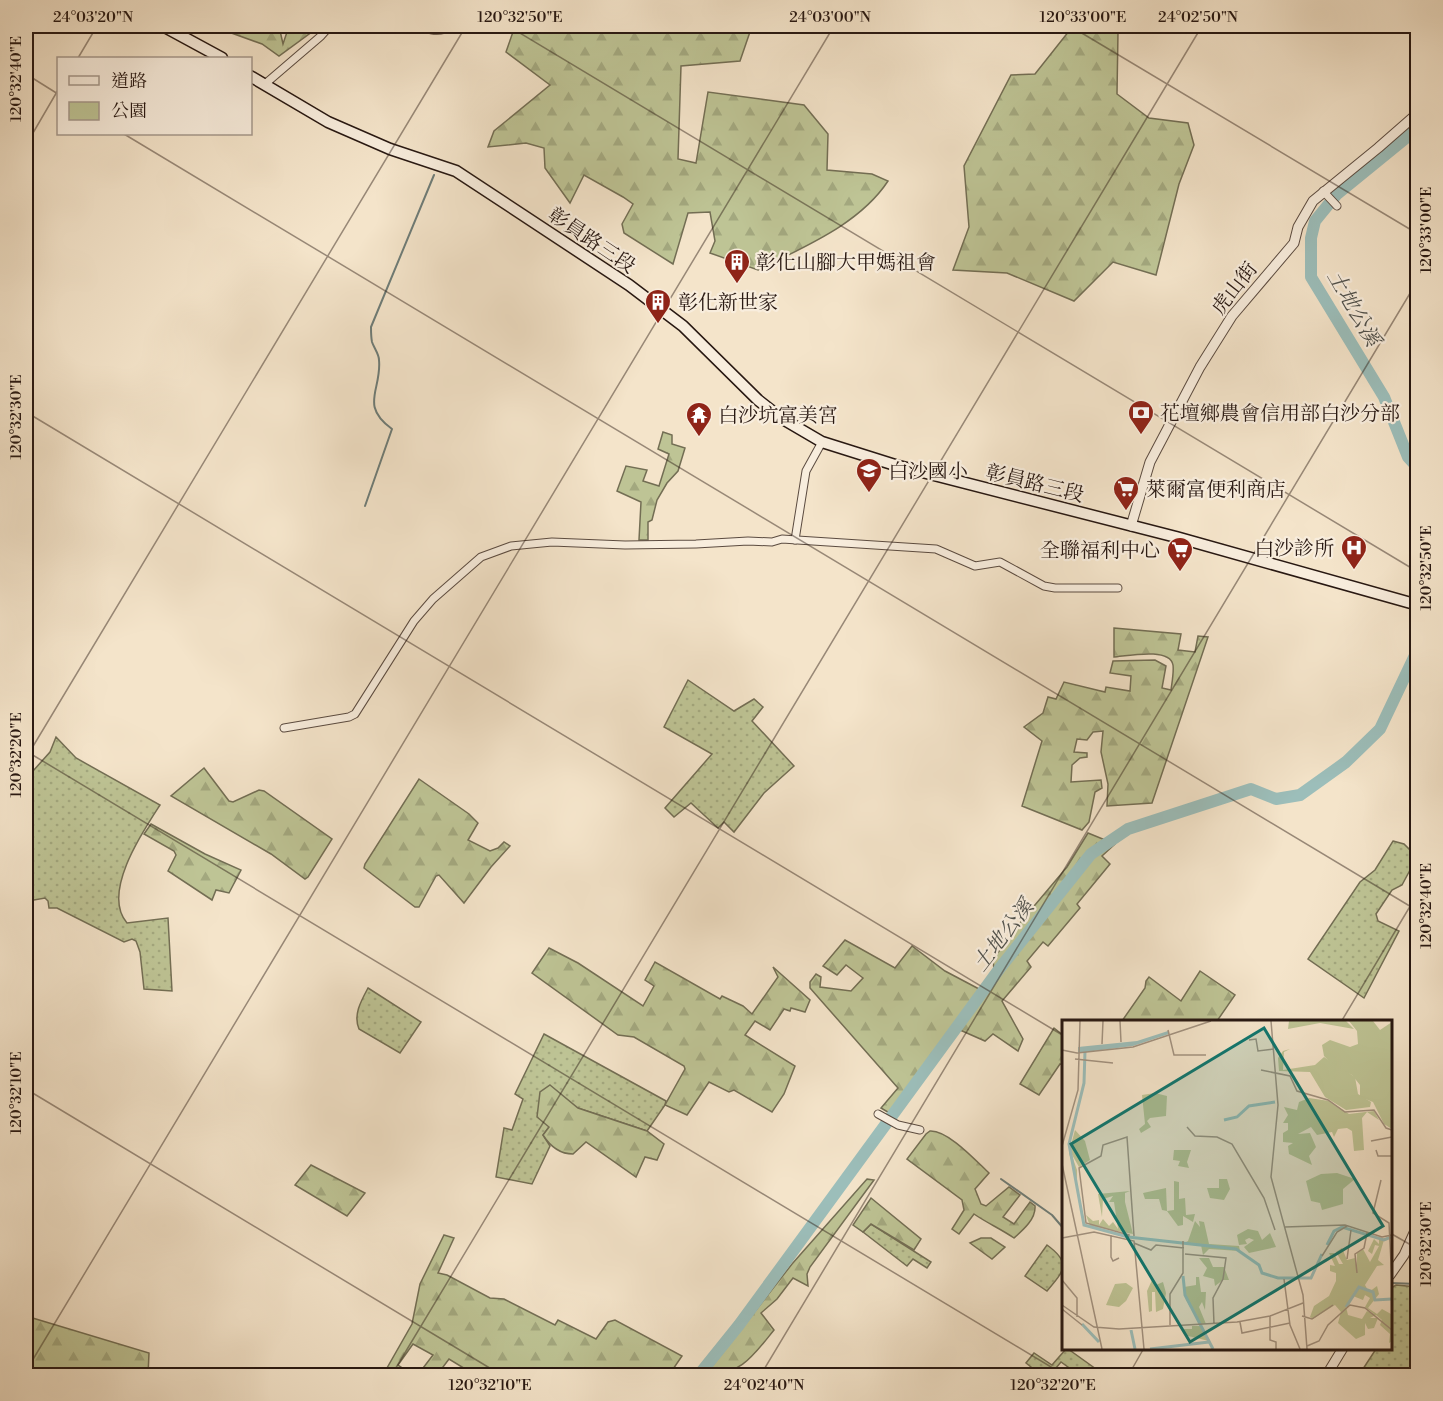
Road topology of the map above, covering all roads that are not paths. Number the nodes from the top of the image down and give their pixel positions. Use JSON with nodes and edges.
{"nodes":[{"id":1,"x":163,"y":26,"type":"edge"},
{"id":2,"x":330,"y":26,"type":"edge"},
{"id":3,"x":417,"y":26,"type":"edge"},
{"id":4,"x":450,"y":26,"type":"edge"},
{"id":5,"x":220,"y":57,"type":"edge"},
{"id":6,"x":252,"y":77,"type":"edge"},
{"id":7,"x":265,"y":84,"type":"junction"},
{"id":8,"x":1418,"y":113,"type":"edge"},
{"id":9,"x":1323,"y":191,"type":"junction"},
{"id":10,"x":1337,"y":206,"type":"dead end"},
{"id":11,"x":822,"y":442,"type":"junction"},
{"id":12,"x":1131,"y":526,"type":"junction"},
{"id":13,"x":795,"y":540,"type":"junction"},
{"id":14,"x":1118,"y":588,"type":"dead end"},
{"id":15,"x":1418,"y":605,"type":"edge"},
{"id":16,"x":284,"y":728,"type":"dead end"},
{"id":17,"x":881,"y":1115,"type":"dead end"},
{"id":18,"x":920,"y":1130,"type":"dead end"},
{"id":19,"x":1418,"y":1224,"type":"edge"},
{"id":20,"x":1392,"y":1272,"type":"edge"},
{"id":21,"x":1342,"y":1350,"type":"edge"},
{"id":22,"x":1326,"y":1376,"type":"edge"}],
"edges":[{"from":1,"to":5,"type":"main road"},
{"from":2,"to":7,"type":"street"},
{"from":3,"to":4,"type":"street"},
{"from":6,"to":7,"type":"main road","name":"彰員路三段"},
{"from":7,"to":11,"type":"main road","name":"彰員路三段"},
{"from":8,"to":9,"type":"street","name":"虎山街"},
{"from":9,"to":10,"type":"street"},
{"from":9,"to":12,"type":"street","name":"虎山街"},
{"from":11,"to":12,"type":"main road","name":"彰員路三段"},
{"from":11,"to":13,"type":"street"},
{"from":12,"to":15,"type":"main road","name":"彰員路三段"},
{"from":13,"to":14,"type":"street"},
{"from":13,"to":16,"type":"street"},
{"from":17,"to":18,"type":"street"},
{"from":19,"to":20,"type":"street"},
{"from":21,"to":22,"type":"street"}]}
